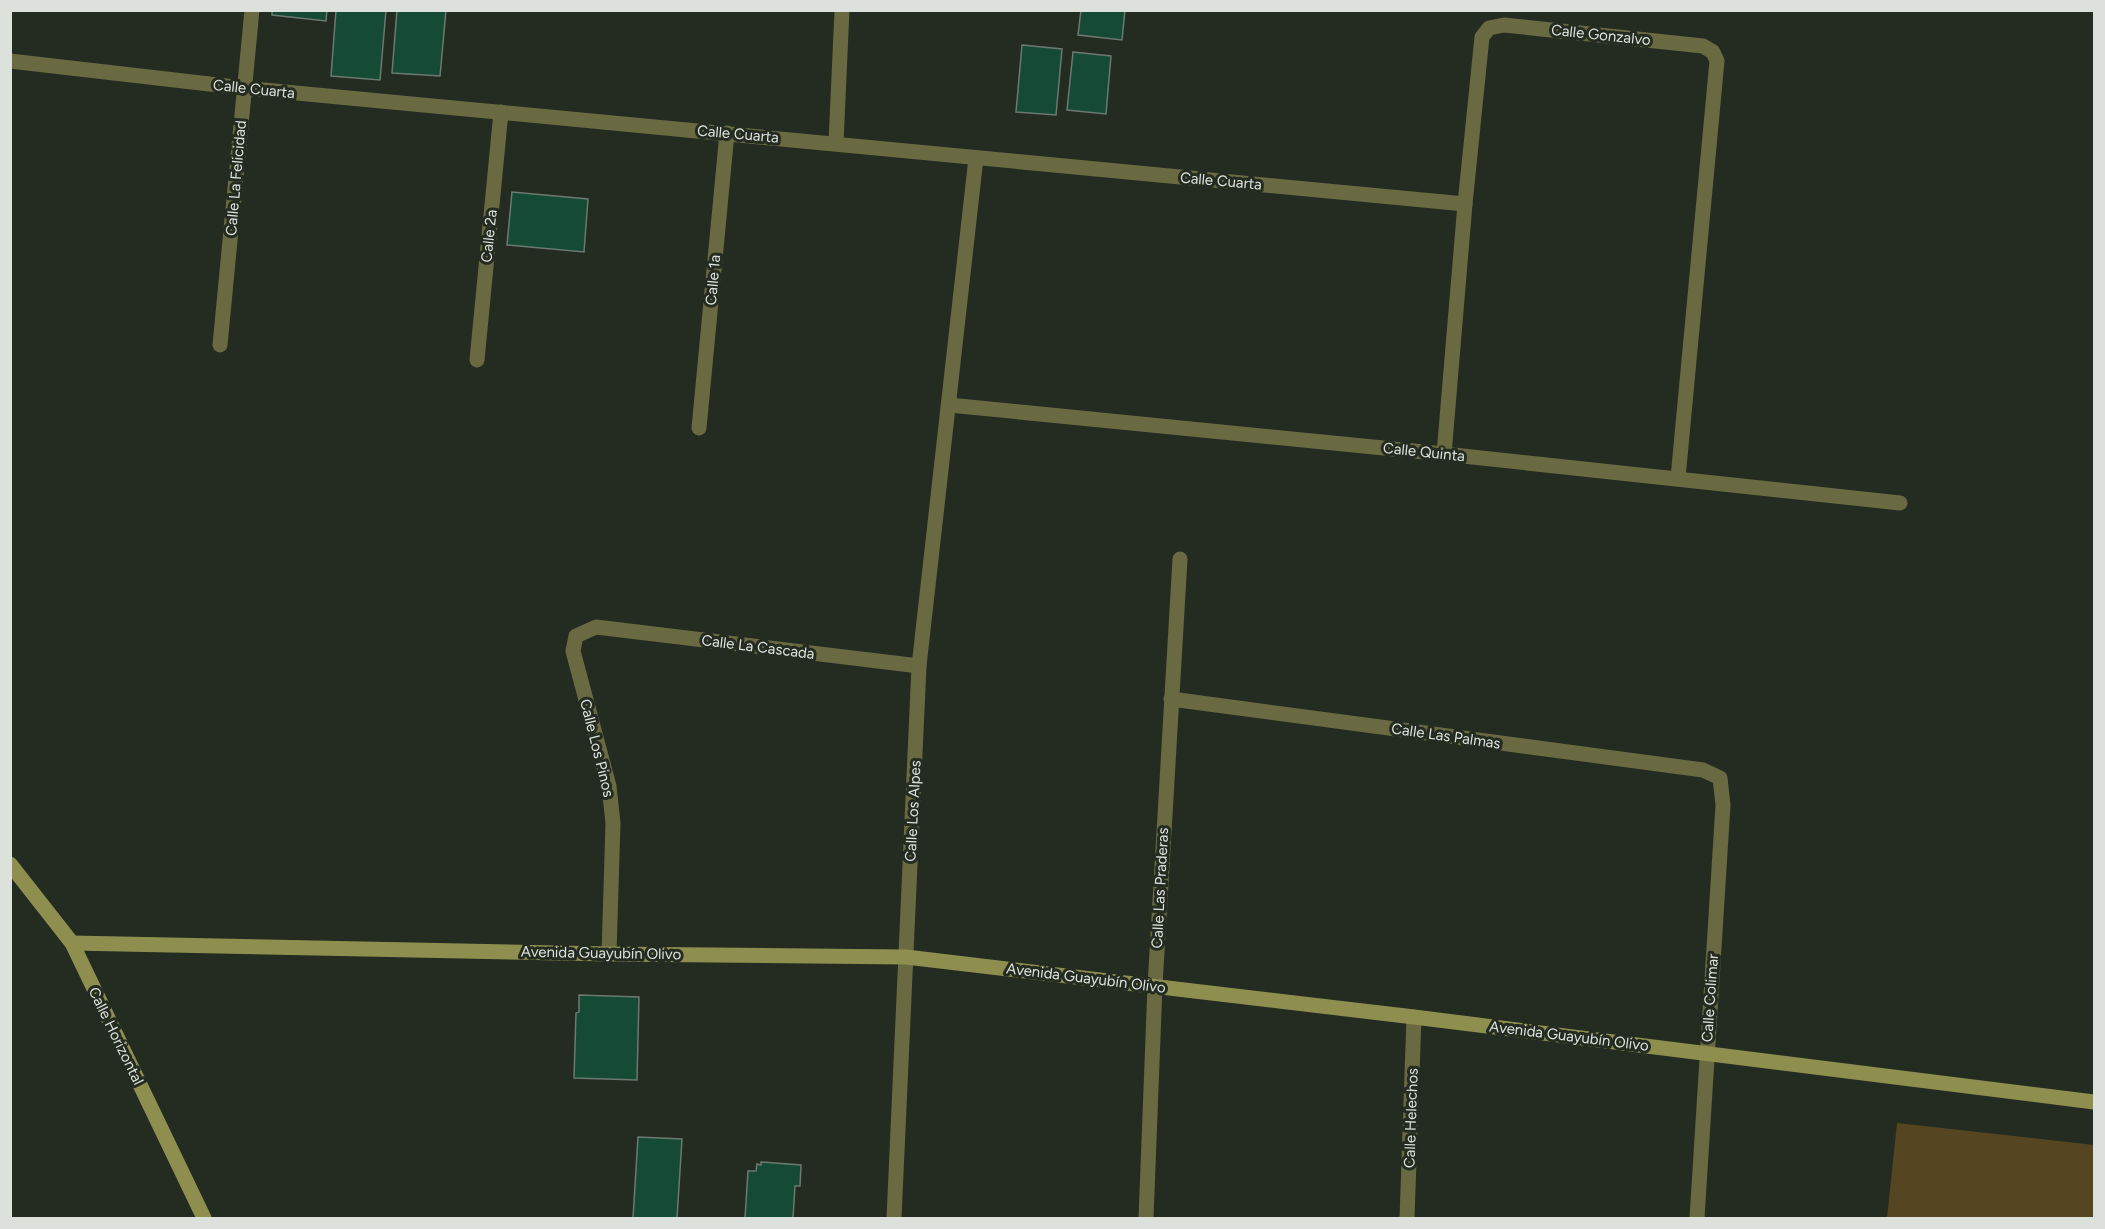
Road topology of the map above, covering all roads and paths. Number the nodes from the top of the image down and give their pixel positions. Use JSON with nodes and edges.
{"nodes":[{"id":1,"x":252,"y":10,"type":"edge"},
{"id":2,"x":842,"y":10,"type":"edge"},
{"id":3,"x":10,"y":61,"type":"edge"},
{"id":4,"x":244,"y":88,"type":"junction"},
{"id":5,"x":501,"y":112,"type":"junction"},
{"id":6,"x":727,"y":133,"type":"junction"},
{"id":7,"x":836,"y":143,"type":"junction"},
{"id":8,"x":976,"y":158,"type":"junction"},
{"id":9,"x":1465,"y":204,"type":"junction"},
{"id":10,"x":220,"y":345,"type":"dead end"},
{"id":11,"x":477,"y":360,"type":"dead end"},
{"id":12,"x":949,"y":405,"type":"junction"},
{"id":13,"x":699,"y":428,"type":"dead end"},
{"id":14,"x":1444,"y":454,"type":"junction"},
{"id":15,"x":1678,"y":478,"type":"junction"},
{"id":16,"x":1900,"y":503,"type":"dead end"},
{"id":17,"x":1180,"y":559,"type":"dead end"},
{"id":18,"x":596,"y":627,"type":"joint"},
{"id":19,"x":919,"y":666,"type":"junction"},
{"id":20,"x":1171,"y":699,"type":"junction"},
{"id":21,"x":1720,"y":778,"type":"joint"},
{"id":22,"x":10,"y":864,"type":"edge"},
{"id":23,"x":72,"y":943,"type":"junction"},
{"id":24,"x":609,"y":954,"type":"junction"},
{"id":25,"x":906,"y":957,"type":"junction"},
{"id":26,"x":1155,"y":986,"type":"junction"},
{"id":27,"x":1414,"y":1017,"type":"junction"},
{"id":28,"x":1706,"y":1053,"type":"junction"},
{"id":29,"x":2094,"y":1102,"type":"edge"},
{"id":30,"x":204,"y":1218,"type":"edge"},
{"id":31,"x":894,"y":1218,"type":"edge"},
{"id":32,"x":1146,"y":1218,"type":"edge"},
{"id":33,"x":1407,"y":1218,"type":"edge"},
{"id":34,"x":1697,"y":1218,"type":"edge"}],
"edges":[{"from":1,"to":4,"type":"street","name":"Calle La Felicidad"},
{"from":2,"to":7,"type":"street"},
{"from":3,"to":4,"type":"street","name":"Calle Cuarta"},
{"from":4,"to":5,"type":"street","name":"Calle Cuarta"},
{"from":4,"to":10,"type":"street","name":"Calle La Felicidad"},
{"from":5,"to":6,"type":"street","name":"Calle Cuarta"},
{"from":5,"to":11,"type":"street","name":"Calle 2a"},
{"from":6,"to":7,"type":"street","name":"Calle Cuarta"},
{"from":6,"to":13,"type":"street","name":"Calle 1a"},
{"from":7,"to":8,"type":"street","name":"Calle Cuarta"},
{"from":8,"to":9,"type":"street","name":"Calle Cuarta"},
{"from":8,"to":12,"type":"street","name":"Calle Los Alpes"},
{"from":9,"to":14,"type":"street","name":"Calle Gonzalvo"},
{"from":9,"to":15,"type":"street","name":"Calle Gonzalvo"},
{"from":12,"to":14,"type":"street","name":"Calle Quinta"},
{"from":12,"to":19,"type":"street","name":"Calle Los Alpes"},
{"from":14,"to":15,"type":"street","name":"Calle Quinta"},
{"from":15,"to":16,"type":"street","name":"Calle Quinta"},
{"from":17,"to":20,"type":"street","name":"Calle Las Praderas"},
{"from":18,"to":19,"type":"street","name":"Calle La Cascada"},
{"from":18,"to":24,"type":"street","name":"Calle Los Pinos"},
{"from":19,"to":25,"type":"street","name":"Calle Los Alpes"},
{"from":20,"to":21,"type":"street","name":"Calle Las Palmas"},
{"from":20,"to":26,"type":"street","name":"Calle Las Praderas"},
{"from":21,"to":28,"type":"street","name":"Calle Colimar"},
{"from":22,"to":23,"type":"main road","name":"Calle Horizontal"},
{"from":23,"to":24,"type":"main road","name":"Avenida Guayubín Olivo"},
{"from":23,"to":30,"type":"main road","name":"Calle Horizontal"},
{"from":24,"to":25,"type":"main road","name":"Avenida Guayubín Olivo"},
{"from":25,"to":26,"type":"main road","name":"Avenida Guayubín Olivo"},
{"from":25,"to":31,"type":"street","name":"Calle Los Alpes"},
{"from":26,"to":27,"type":"main road","name":"Avenida Guayubín Olivo"},
{"from":26,"to":32,"type":"street","name":"Calle Las Praderas"},
{"from":27,"to":28,"type":"main road","name":"Avenida Guayubín Olivo"},
{"from":27,"to":33,"type":"street","name":"Calle Helechos"},
{"from":28,"to":29,"type":"main road","name":"Avenida Guayubín Olivo"},
{"from":28,"to":34,"type":"street","name":"Calle Colimar"}]}
